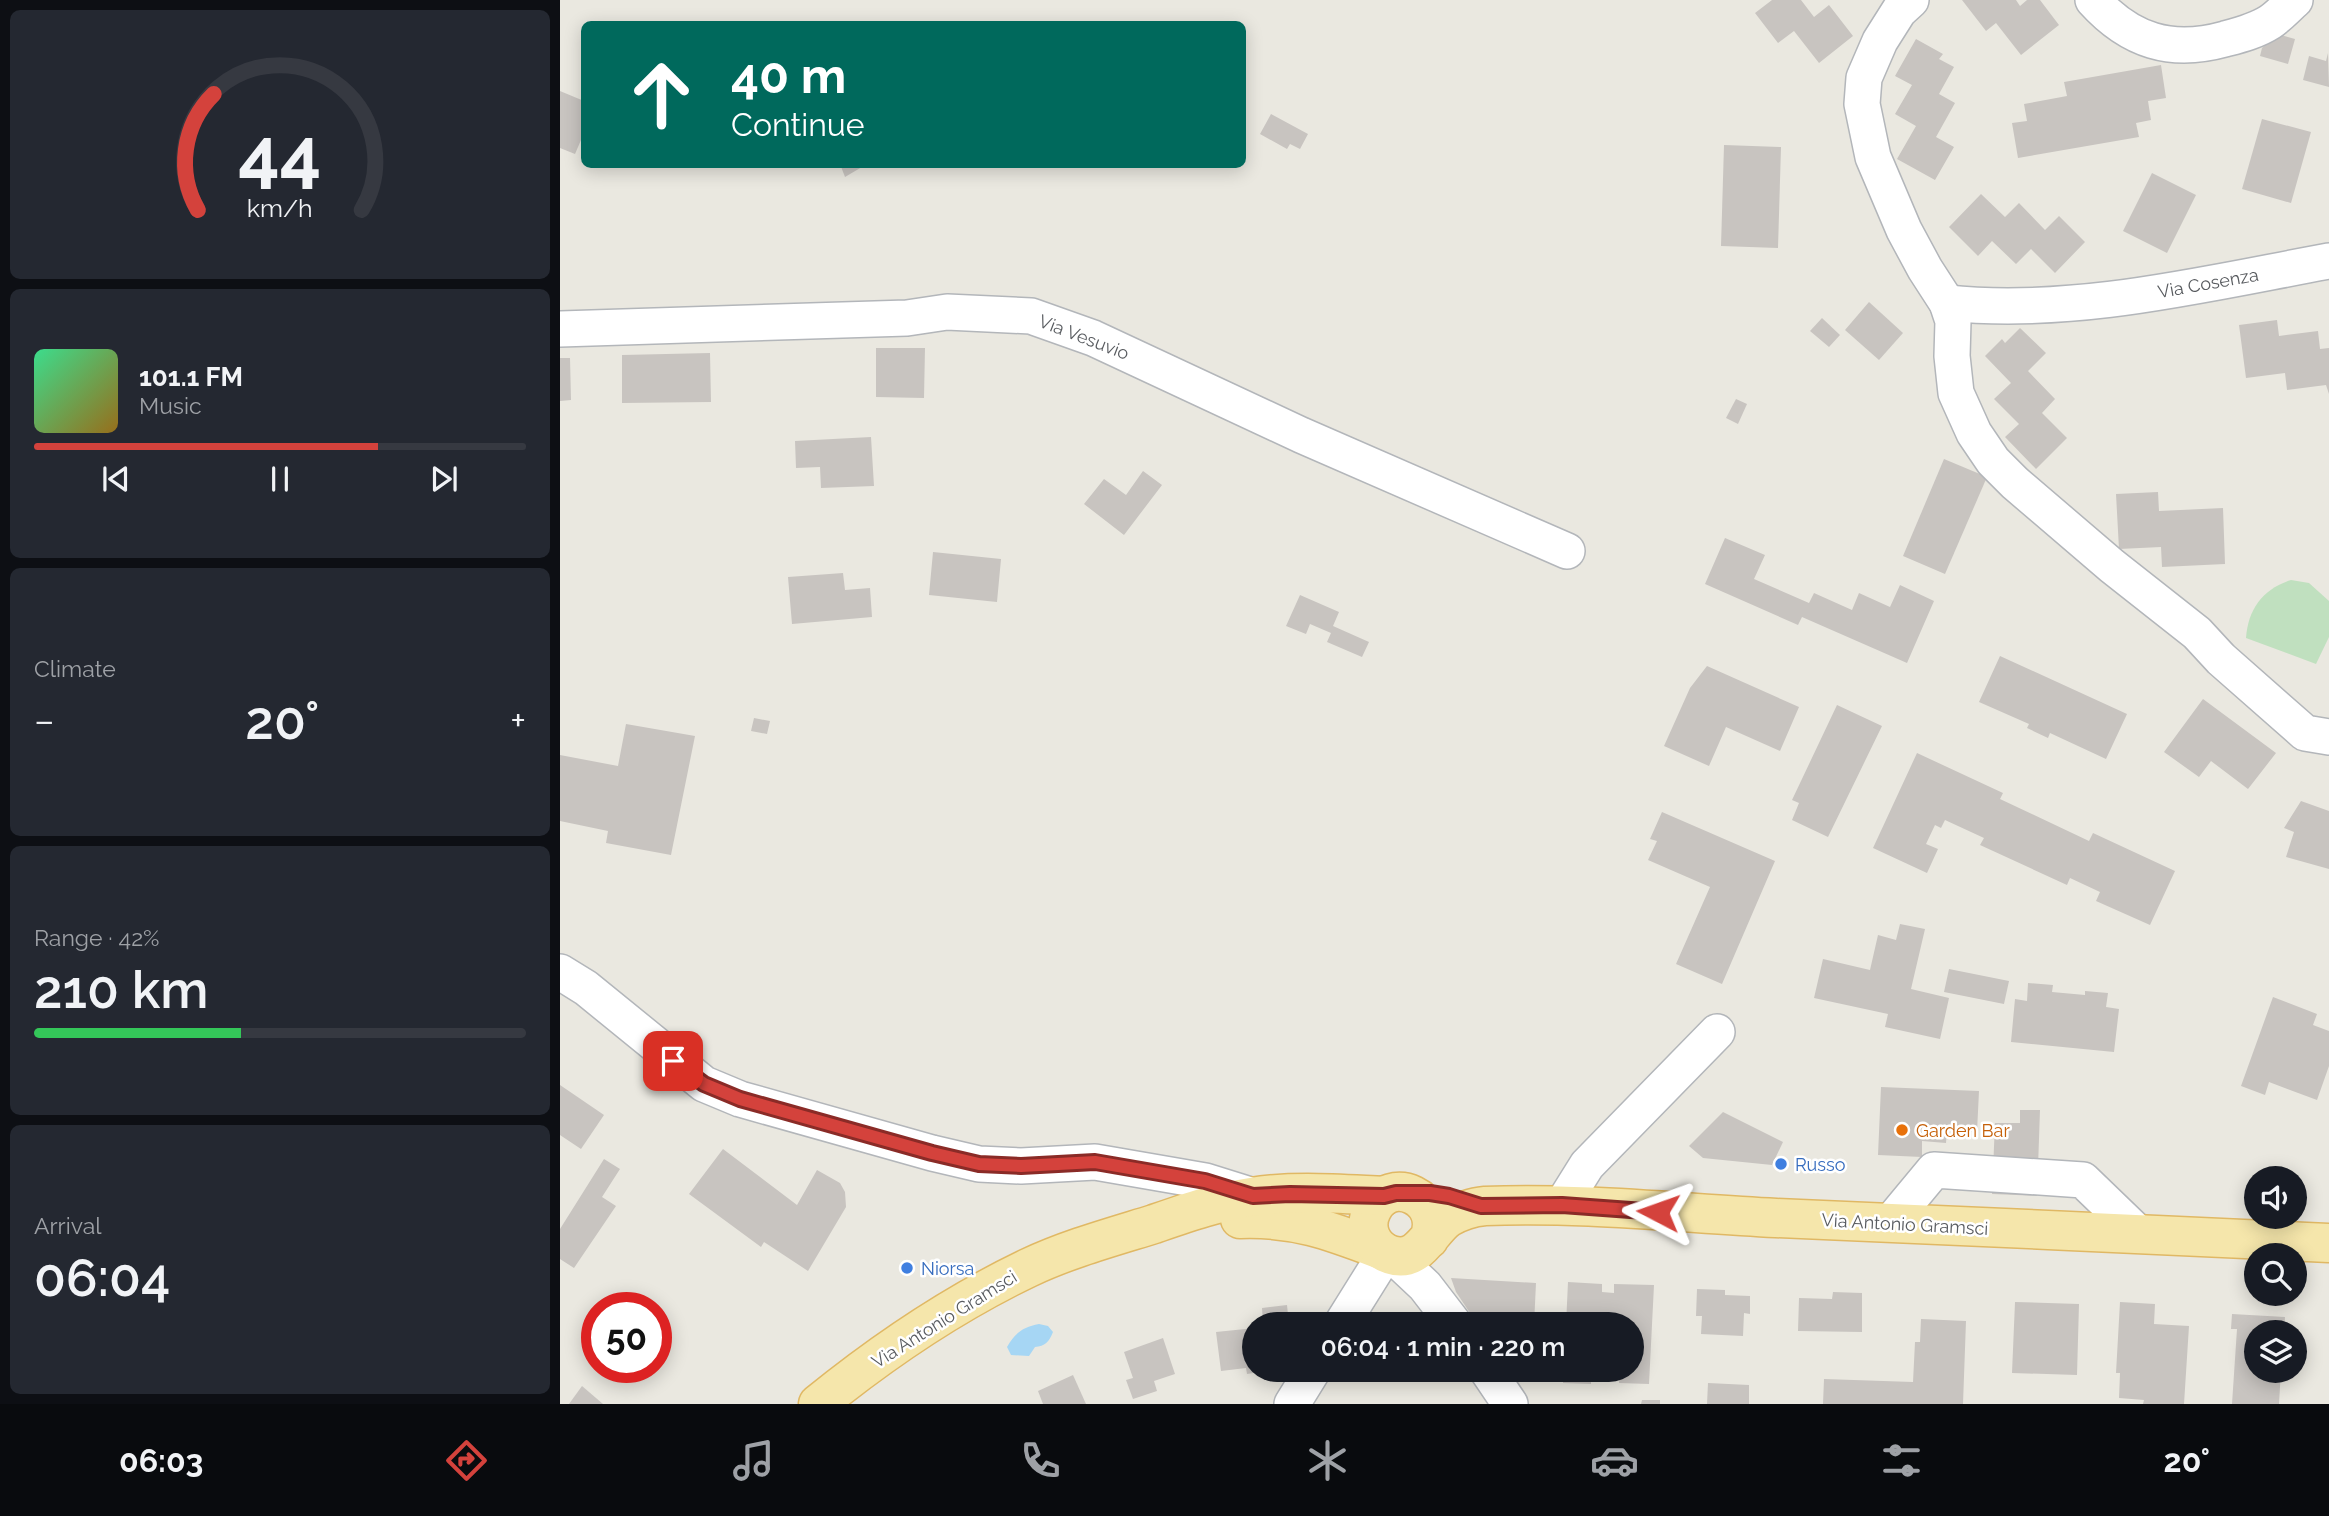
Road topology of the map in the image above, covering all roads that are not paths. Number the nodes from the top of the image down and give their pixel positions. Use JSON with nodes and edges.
{"nodes":[{"id":1,"x":1911,"y":0,"type":"edge"},
{"id":2,"x":2295,"y":0,"type":"edge"},
{"id":3,"x":2095,"y":2,"type":"edge"},
{"id":4,"x":2329,"y":261,"type":"edge"},
{"id":5,"x":1947,"y":303,"type":"junction"},
{"id":6,"x":560,"y":329,"type":"edge"},
{"id":7,"x":1567,"y":551,"type":"dead end"},
{"id":8,"x":2329,"y":737,"type":"edge"},
{"id":9,"x":560,"y":972,"type":"edge"},
{"id":10,"x":1717,"y":1032,"type":"dead end"},
{"id":11,"x":1397,"y":1195,"type":"junction"},
{"id":12,"x":1253,"y":1196,"type":"junction"},
{"id":13,"x":1562,"y":1205,"type":"junction"},
{"id":14,"x":1481,"y":1206,"type":"junction"},
{"id":15,"x":1158,"y":1223,"type":"junction"},
{"id":16,"x":1890,"y":1223,"type":"junction"},
{"id":17,"x":2140,"y":1234,"type":"junction"},
{"id":18,"x":1429,"y":1239,"type":"junction"},
{"id":19,"x":2329,"y":1243,"type":"edge"},
{"id":20,"x":1386,"y":1252,"type":"junction"},
{"id":21,"x":1349,"y":1312,"type":"edge"},
{"id":22,"x":1445,"y":1312,"type":"edge"},
{"id":23,"x":1306,"y":1382,"type":"edge"},
{"id":24,"x":1494,"y":1382,"type":"edge"},
{"id":25,"x":818,"y":1404,"type":"edge"},
{"id":26,"x":1292,"y":1404,"type":"edge"},
{"id":27,"x":1510,"y":1404,"type":"edge"}],
"edges":[{"from":1,"to":5,"type":"street"},
{"from":2,"to":3,"type":"street"},
{"from":4,"to":5,"type":"street","name":"Via Cosenza"},
{"from":5,"to":8,"type":"street"},
{"from":6,"to":7,"type":"street","name":"Via Vesuvio"},
{"from":9,"to":12,"type":"street"},
{"from":10,"to":13,"type":"street"},
{"from":11,"to":12,"type":"main road"},
{"from":11,"to":14,"type":"main road"},
{"from":11,"to":18,"type":"main road"},
{"from":11,"to":20,"type":"main road"},
{"from":12,"to":15,"type":"main road"},
{"from":13,"to":14,"type":"main road","name":"Via Antonio Gramsci"},
{"from":13,"to":16,"type":"main road","name":"Via Antonio Gramsci"},
{"from":14,"to":18,"type":"main road"},
{"from":15,"to":20,"type":"main road"},
{"from":15,"to":25,"type":"main road","name":"Via Antonio Gramsci"},
{"from":16,"to":17,"type":"main road","name":"Via Antonio Gramsci"},
{"from":16,"to":17,"type":"street"},
{"from":17,"to":19,"type":"main road","name":"Via Antonio Gramsci"},
{"from":18,"to":20,"type":"main road"},
{"from":20,"to":21,"type":"street"},
{"from":20,"to":22,"type":"street"},
{"from":23,"to":26,"type":"street"},
{"from":24,"to":27,"type":"street"}]}
